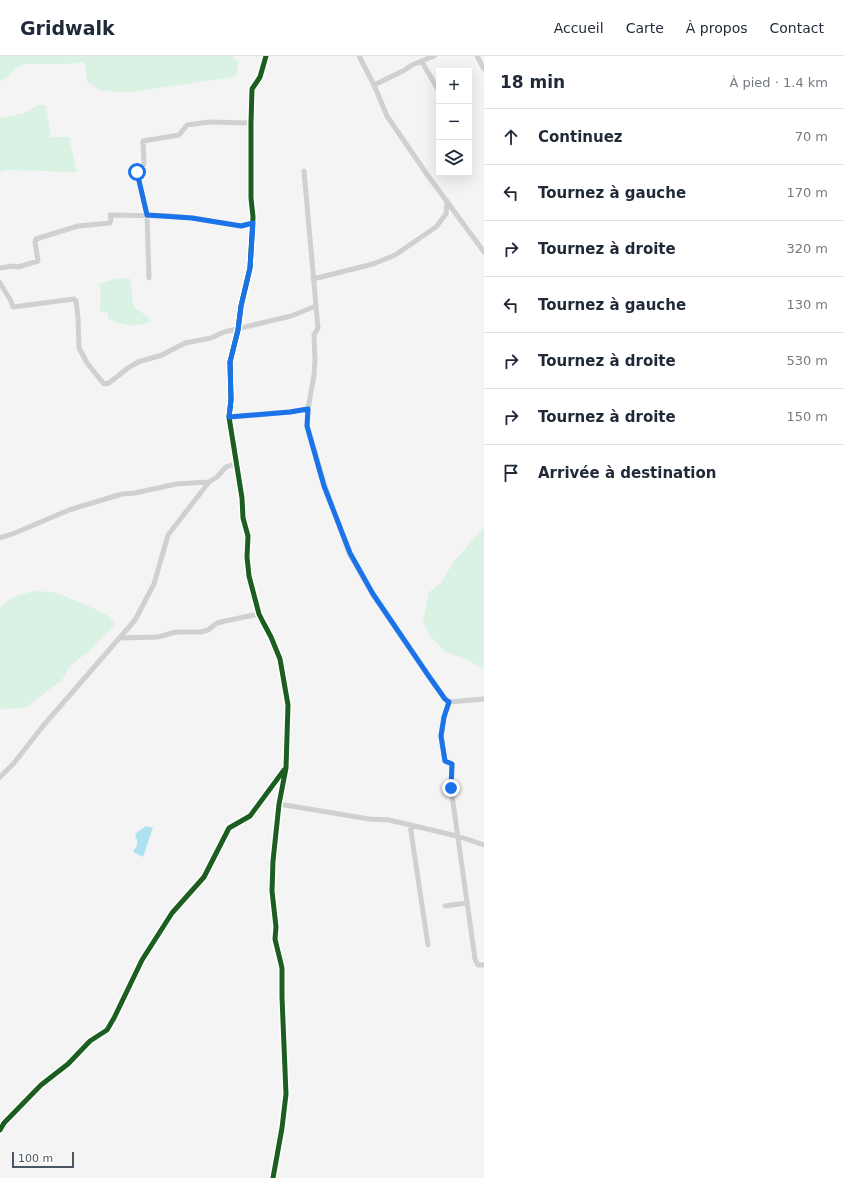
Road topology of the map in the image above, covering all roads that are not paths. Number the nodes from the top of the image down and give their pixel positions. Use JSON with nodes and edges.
{"nodes":[{"id":1,"x":266,"y":56,"type":"edge"},
{"id":2,"x":359,"y":56,"type":"edge"},
{"id":3,"x":434,"y":56,"type":"edge"},
{"id":4,"x":477,"y":56,"type":"edge"},
{"id":5,"x":422,"y":62,"type":"junction"},
{"id":6,"x":484,"y":69,"type":"edge"},
{"id":7,"x":374,"y":85,"type":"junction"},
{"id":8,"x":436,"y":86,"type":"edge"},
{"id":9,"x":251,"y":123,"type":"junction"},
{"id":10,"x":304,"y":172,"type":"dead end"},
{"id":11,"x":447,"y":201,"type":"junction"},
{"id":12,"x":147,"y":215,"type":"junction"},
{"id":13,"x":253,"y":223,"type":"junction"},
{"id":14,"x":484,"y":252,"type":"edge"},
{"id":15,"x":0,"y":268,"type":"edge"},
{"id":16,"x":149,"y":278,"type":"dead end"},
{"id":17,"x":313,"y":278,"type":"junction"},
{"id":18,"x":0,"y":282,"type":"edge"},
{"id":19,"x":316,"y":306,"type":"junction"},
{"id":20,"x":238,"y":330,"type":"junction"},
{"id":21,"x":308,"y":409,"type":"junction"},
{"id":22,"x":229,"y":417,"type":"junction"},
{"id":23,"x":237,"y":463,"type":"junction"},
{"id":24,"x":209,"y":482,"type":"junction"},
{"id":25,"x":0,"y":538,"type":"edge"},
{"id":26,"x":260,"y":614,"type":"junction"},
{"id":27,"x":120,"y":638,"type":"junction"},
{"id":28,"x":484,"y":699,"type":"edge"},
{"id":29,"x":449,"y":702,"type":"junction"},
{"id":30,"x":286,"y":768,"type":"junction"},
{"id":31,"x":0,"y":777,"type":"edge"},
{"id":32,"x":279,"y":804,"type":"junction"},
{"id":33,"x":410,"y":825,"type":"junction"},
{"id":34,"x":457,"y":836,"type":"junction"},
{"id":35,"x":484,"y":845,"type":"edge"},
{"id":36,"x":466,"y":903,"type":"junction"},
{"id":37,"x":445,"y":906,"type":"dead end"},
{"id":38,"x":428,"y":945,"type":"dead end"},
{"id":39,"x":484,"y":966,"type":"edge"},
{"id":40,"x":0,"y":1130,"type":"edge"},
{"id":41,"x":273,"y":1178,"type":"edge"}],
"edges":[{"from":1,"to":9,"type":"street"},
{"from":2,"to":7,"type":"street"},
{"from":3,"to":5,"type":"street"},
{"from":4,"to":6,"type":"street"},
{"from":5,"to":7,"type":"street"},
{"from":5,"to":8,"type":"street"},
{"from":7,"to":11,"type":"street"},
{"from":9,"to":12,"type":"street"},
{"from":9,"to":13,"type":"street"},
{"from":10,"to":17,"type":"street"},
{"from":11,"to":14,"type":"street"},
{"from":11,"to":17,"type":"street"},
{"from":12,"to":13,"type":"street"},
{"from":12,"to":15,"type":"street"},
{"from":12,"to":16,"type":"street"},
{"from":13,"to":20,"type":"street"},
{"from":17,"to":19,"type":"street"},
{"from":18,"to":20,"type":"street"},
{"from":19,"to":20,"type":"street"},
{"from":19,"to":21,"type":"street"},
{"from":20,"to":22,"type":"street"},
{"from":21,"to":22,"type":"street"},
{"from":21,"to":29,"type":"street"},
{"from":22,"to":23,"type":"street"},
{"from":23,"to":24,"type":"street"},
{"from":23,"to":26,"type":"street"},
{"from":24,"to":25,"type":"street"},
{"from":24,"to":27,"type":"street"},
{"from":26,"to":27,"type":"street"},
{"from":26,"to":30,"type":"street"},
{"from":27,"to":31,"type":"street"},
{"from":28,"to":29,"type":"street"},
{"from":29,"to":34,"type":"street"},
{"from":30,"to":32,"type":"street"},
{"from":30,"to":40,"type":"street"},
{"from":32,"to":33,"type":"street"},
{"from":32,"to":41,"type":"street"},
{"from":33,"to":34,"type":"street"},
{"from":33,"to":38,"type":"street"},
{"from":34,"to":35,"type":"street"},
{"from":34,"to":36,"type":"street"},
{"from":36,"to":37,"type":"street"},
{"from":36,"to":39,"type":"street"}]}
